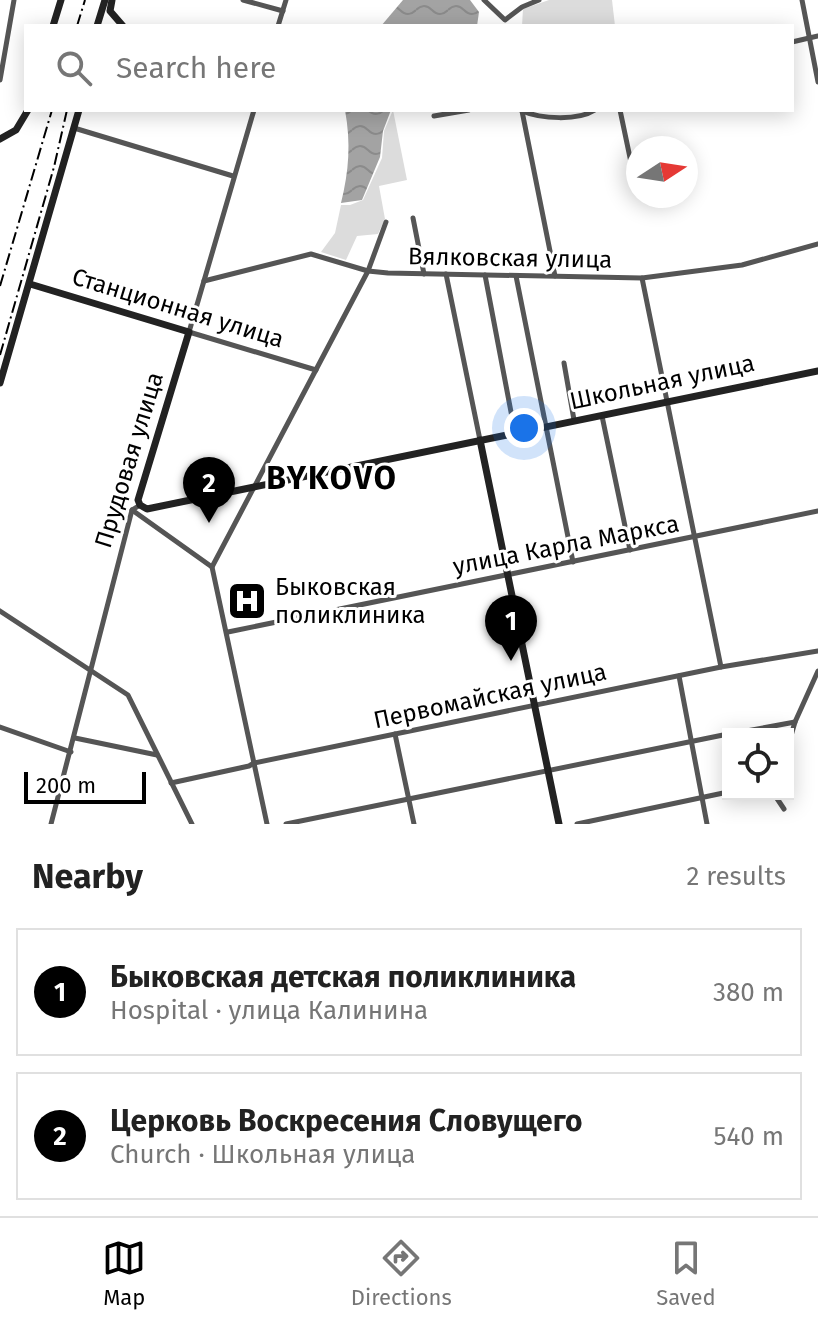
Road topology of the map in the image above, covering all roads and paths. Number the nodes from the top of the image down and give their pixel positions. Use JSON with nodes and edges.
{"nodes":[{"id":1,"x":14,"y":0,"type":"edge"},
{"id":2,"x":61,"y":0,"type":"edge"},
{"id":3,"x":105,"y":0,"type":"edge"},
{"id":4,"x":112,"y":0,"type":"edge"},
{"id":5,"x":243,"y":0,"type":"edge"},
{"id":6,"x":286,"y":0,"type":"edge"},
{"id":7,"x":484,"y":0,"type":"edge"},
{"id":8,"x":539,"y":0,"type":"edge"},
{"id":9,"x":802,"y":0,"type":"edge"},
{"id":10,"x":283,"y":11,"type":"junction"},
{"id":11,"x":54,"y":24,"type":"edge"},
{"id":12,"x":98,"y":24,"type":"edge"},
{"id":13,"x":121,"y":24,"type":"edge"},
{"id":14,"x":279,"y":24,"type":"edge"},
{"id":15,"x":818,"y":36,"type":"edge"},
{"id":16,"x":809,"y":38,"type":"junction"},
{"id":17,"x":794,"y":42,"type":"edge"},
{"id":18,"x":0,"y":80,"type":"edge"},
{"id":19,"x":818,"y":82,"type":"edge"},
{"id":20,"x":27,"y":112,"type":"edge"},
{"id":21,"x":78,"y":112,"type":"edge"},
{"id":22,"x":253,"y":112,"type":"edge"},
{"id":23,"x":457,"y":112,"type":"edge"},
{"id":24,"x":521,"y":112,"type":"edge"},
{"id":25,"x":527,"y":112,"type":"edge"},
{"id":26,"x":592,"y":112,"type":"edge"},
{"id":27,"x":620,"y":112,"type":"edge"},
{"id":28,"x":434,"y":116,"type":"dead end"},
{"id":29,"x":74,"y":128,"type":"junction"},
{"id":30,"x":0,"y":139,"type":"edge"},
{"id":31,"x":626,"y":139,"type":"edge"},
{"id":32,"x":233,"y":176,"type":"junction"},
{"id":33,"x":413,"y":218,"type":"dead end"},
{"id":34,"x":386,"y":222,"type":"dead end"},
{"id":35,"x":818,"y":244,"type":"edge"},
{"id":36,"x":368,"y":271,"type":"junction"},
{"id":37,"x":424,"y":274,"type":"junction"},
{"id":38,"x":446,"y":274,"type":"junction"},
{"id":39,"x":485,"y":275,"type":"junction"},
{"id":40,"x":516,"y":276,"type":"junction"},
{"id":41,"x":555,"y":276,"type":"junction"},
{"id":42,"x":642,"y":278,"type":"junction"},
{"id":43,"x":204,"y":281,"type":"junction"},
{"id":44,"x":30,"y":284,"type":"junction"},
{"id":45,"x":189,"y":332,"type":"junction"},
{"id":46,"x":564,"y":363,"type":"dead end"},
{"id":47,"x":316,"y":370,"type":"junction"},
{"id":48,"x":818,"y":371,"type":"edge"},
{"id":49,"x":0,"y":383,"type":"edge"},
{"id":50,"x":667,"y":401,"type":"junction"},
{"id":51,"x":601,"y":415,"type":"junction"},
{"id":52,"x":574,"y":420,"type":"junction"},
{"id":53,"x":546,"y":426,"type":"junction"},
{"id":54,"x":515,"y":433,"type":"junction"},
{"id":55,"x":480,"y":440,"type":"junction"},
{"id":56,"x":253,"y":486,"type":"junction"},
{"id":57,"x":136,"y":508,"type":"junction"},
{"id":58,"x":818,"y":511,"type":"edge"},
{"id":59,"x":694,"y":537,"type":"junction"},
{"id":60,"x":630,"y":550,"type":"junction"},
{"id":61,"x":573,"y":562,"type":"junction"},
{"id":62,"x":212,"y":567,"type":"junction"},
{"id":63,"x":508,"y":574,"type":"junction"},
{"id":64,"x":0,"y":611,"type":"edge"},
{"id":65,"x":228,"y":632,"type":"junction"},
{"id":66,"x":818,"y":651,"type":"edge"},
{"id":67,"x":721,"y":667,"type":"junction"},
{"id":68,"x":92,"y":671,"type":"junction"},
{"id":69,"x":818,"y":671,"type":"edge"},
{"id":70,"x":679,"y":676,"type":"junction"},
{"id":71,"x":535,"y":705,"type":"junction"},
{"id":72,"x":795,"y":722,"type":"junction"},
{"id":73,"x":0,"y":727,"type":"edge"},
{"id":74,"x":762,"y":728,"type":"edge"},
{"id":75,"x":793,"y":728,"type":"edge"},
{"id":76,"x":395,"y":734,"type":"junction"},
{"id":77,"x":722,"y":735,"type":"edge"},
{"id":78,"x":75,"y":738,"type":"junction"},
{"id":79,"x":691,"y":741,"type":"junction"},
{"id":80,"x":71,"y":752,"type":"junction"},
{"id":81,"x":157,"y":755,"type":"junction"},
{"id":82,"x":254,"y":763,"type":"junction"},
{"id":83,"x":548,"y":770,"type":"junction"},
{"id":84,"x":171,"y":783,"type":"junction"},
{"id":85,"x":722,"y":793,"type":"edge"},
{"id":86,"x":409,"y":798,"type":"junction"},
{"id":87,"x":702,"y":798,"type":"junction"},
{"id":88,"x":778,"y":800,"type":"edge"},
{"id":89,"x":784,"y":809,"type":"dead end"},
{"id":90,"x":51,"y":824,"type":"edge"},
{"id":91,"x":192,"y":824,"type":"edge"},
{"id":92,"x":267,"y":824,"type":"edge"},
{"id":93,"x":286,"y":824,"type":"edge"},
{"id":94,"x":414,"y":824,"type":"edge"},
{"id":95,"x":559,"y":824,"type":"edge"},
{"id":96,"x":577,"y":824,"type":"edge"},
{"id":97,"x":707,"y":824,"type":"edge"}],
"edges":[{"from":1,"to":18,"type":"street"},
{"from":2,"to":11,"type":"main road"},
{"from":3,"to":12,"type":"main road"},
{"from":4,"to":13,"type":"main road"},
{"from":5,"to":10,"type":"street"},
{"from":6,"to":10,"type":"street"},
{"from":7,"to":8,"type":"street"},
{"from":9,"to":16,"type":"street"},
{"from":10,"to":14,"type":"street"},
{"from":15,"to":16,"type":"street"},
{"from":16,"to":17,"type":"street"},
{"from":16,"to":19,"type":"street"},
{"from":20,"to":30,"type":"main road"},
{"from":21,"to":29,"type":"main road"},
{"from":22,"to":32,"type":"street","name":"Прудовая улица"},
{"from":23,"to":28,"type":"street"},
{"from":24,"to":41,"type":"street"},
{"from":25,"to":26,"type":"street"},
{"from":27,"to":31,"type":"street"},
{"from":29,"to":32,"type":"street"},
{"from":29,"to":44,"type":"main road"},
{"from":32,"to":43,"type":"street","name":"Прудовая улица"},
{"from":33,"to":37,"type":"street"},
{"from":34,"to":36,"type":"street"},
{"from":35,"to":42,"type":"street","name":"Вялковская улица"},
{"from":36,"to":37,"type":"street","name":"Вялковская улица"},
{"from":36,"to":43,"type":"street","name":"Вялковская улица"},
{"from":36,"to":47,"type":"street"},
{"from":37,"to":38,"type":"street","name":"Вялковская улица"},
{"from":38,"to":39,"type":"street","name":"Вялковская улица"},
{"from":38,"to":55,"type":"street"},
{"from":39,"to":40,"type":"street","name":"Вялковская улица"},
{"from":39,"to":54,"type":"street"},
{"from":40,"to":41,"type":"street","name":"Вялковская улица"},
{"from":40,"to":53,"type":"street"},
{"from":41,"to":42,"type":"street","name":"Вялковская улица"},
{"from":42,"to":50,"type":"street"},
{"from":43,"to":45,"type":"street","name":"Прудовая улица"},
{"from":44,"to":45,"type":"main road","name":"Станционная улица"},
{"from":44,"to":49,"type":"main road"},
{"from":45,"to":47,"type":"street","name":"Станционная улица"},
{"from":45,"to":57,"type":"main road","name":"Прудовая улица"},
{"from":46,"to":52,"type":"street"},
{"from":47,"to":56,"type":"street"},
{"from":48,"to":50,"type":"main road","name":"Школьная улица"},
{"from":50,"to":51,"type":"main road","name":"Школьная улица"},
{"from":50,"to":59,"type":"street"},
{"from":51,"to":52,"type":"main road","name":"Школьная улица"},
{"from":51,"to":60,"type":"street"},
{"from":52,"to":53,"type":"main road","name":"Школьная улица"},
{"from":53,"to":54,"type":"main road","name":"Школьная улица"},
{"from":53,"to":61,"type":"street"},
{"from":54,"to":55,"type":"main road","name":"Школьная улица"},
{"from":55,"to":56,"type":"main road","name":"Школьная улица"},
{"from":55,"to":63,"type":"main road"},
{"from":56,"to":57,"type":"main road","name":"Школьная улица"},
{"from":56,"to":62,"type":"street"},
{"from":57,"to":62,"type":"street"},
{"from":57,"to":68,"type":"street","name":"Прудовая улица"},
{"from":58,"to":59,"type":"street","name":"улица Карла Маркса"},
{"from":59,"to":60,"type":"street","name":"улица Карла Маркса"},
{"from":59,"to":67,"type":"street"},
{"from":60,"to":61,"type":"street","name":"улица Карла Маркса"},
{"from":61,"to":63,"type":"street","name":"улица Карла Маркса"},
{"from":62,"to":65,"type":"street"},
{"from":63,"to":65,"type":"street","name":"улица Карла Маркса"},
{"from":63,"to":71,"type":"main road"},
{"from":64,"to":68,"type":"street"},
{"from":65,"to":82,"type":"street"},
{"from":66,"to":67,"type":"street","name":"Первомайская улица"},
{"from":67,"to":70,"type":"street","name":"Первомайская улица"},
{"from":68,"to":78,"type":"street","name":"Прудовая улица"},
{"from":68,"to":81,"type":"street"},
{"from":69,"to":72,"type":"street"},
{"from":70,"to":71,"type":"street","name":"Первомайская улица"},
{"from":70,"to":79,"type":"street"},
{"from":71,"to":76,"type":"street","name":"Первомайская улица"},
{"from":71,"to":83,"type":"main road"},
{"from":72,"to":74,"type":"street"},
{"from":72,"to":75,"type":"street"},
{"from":73,"to":80,"type":"street"},
{"from":76,"to":82,"type":"street","name":"Первомайская улица"},
{"from":76,"to":86,"type":"street"},
{"from":77,"to":79,"type":"street"},
{"from":78,"to":80,"type":"street","name":"Прудовая улица"},
{"from":78,"to":81,"type":"street"},
{"from":79,"to":83,"type":"street"},
{"from":79,"to":87,"type":"street"},
{"from":80,"to":90,"type":"street","name":"Прудовая улица"},
{"from":81,"to":84,"type":"street"},
{"from":82,"to":84,"type":"street","name":"Первомайская улица"},
{"from":82,"to":92,"type":"street"},
{"from":83,"to":86,"type":"street"},
{"from":83,"to":95,"type":"main road"},
{"from":84,"to":91,"type":"street"},
{"from":85,"to":87,"type":"street"},
{"from":86,"to":93,"type":"street"},
{"from":86,"to":94,"type":"street"},
{"from":87,"to":96,"type":"street"},
{"from":87,"to":97,"type":"street"},
{"from":88,"to":89,"type":"street"}]}
